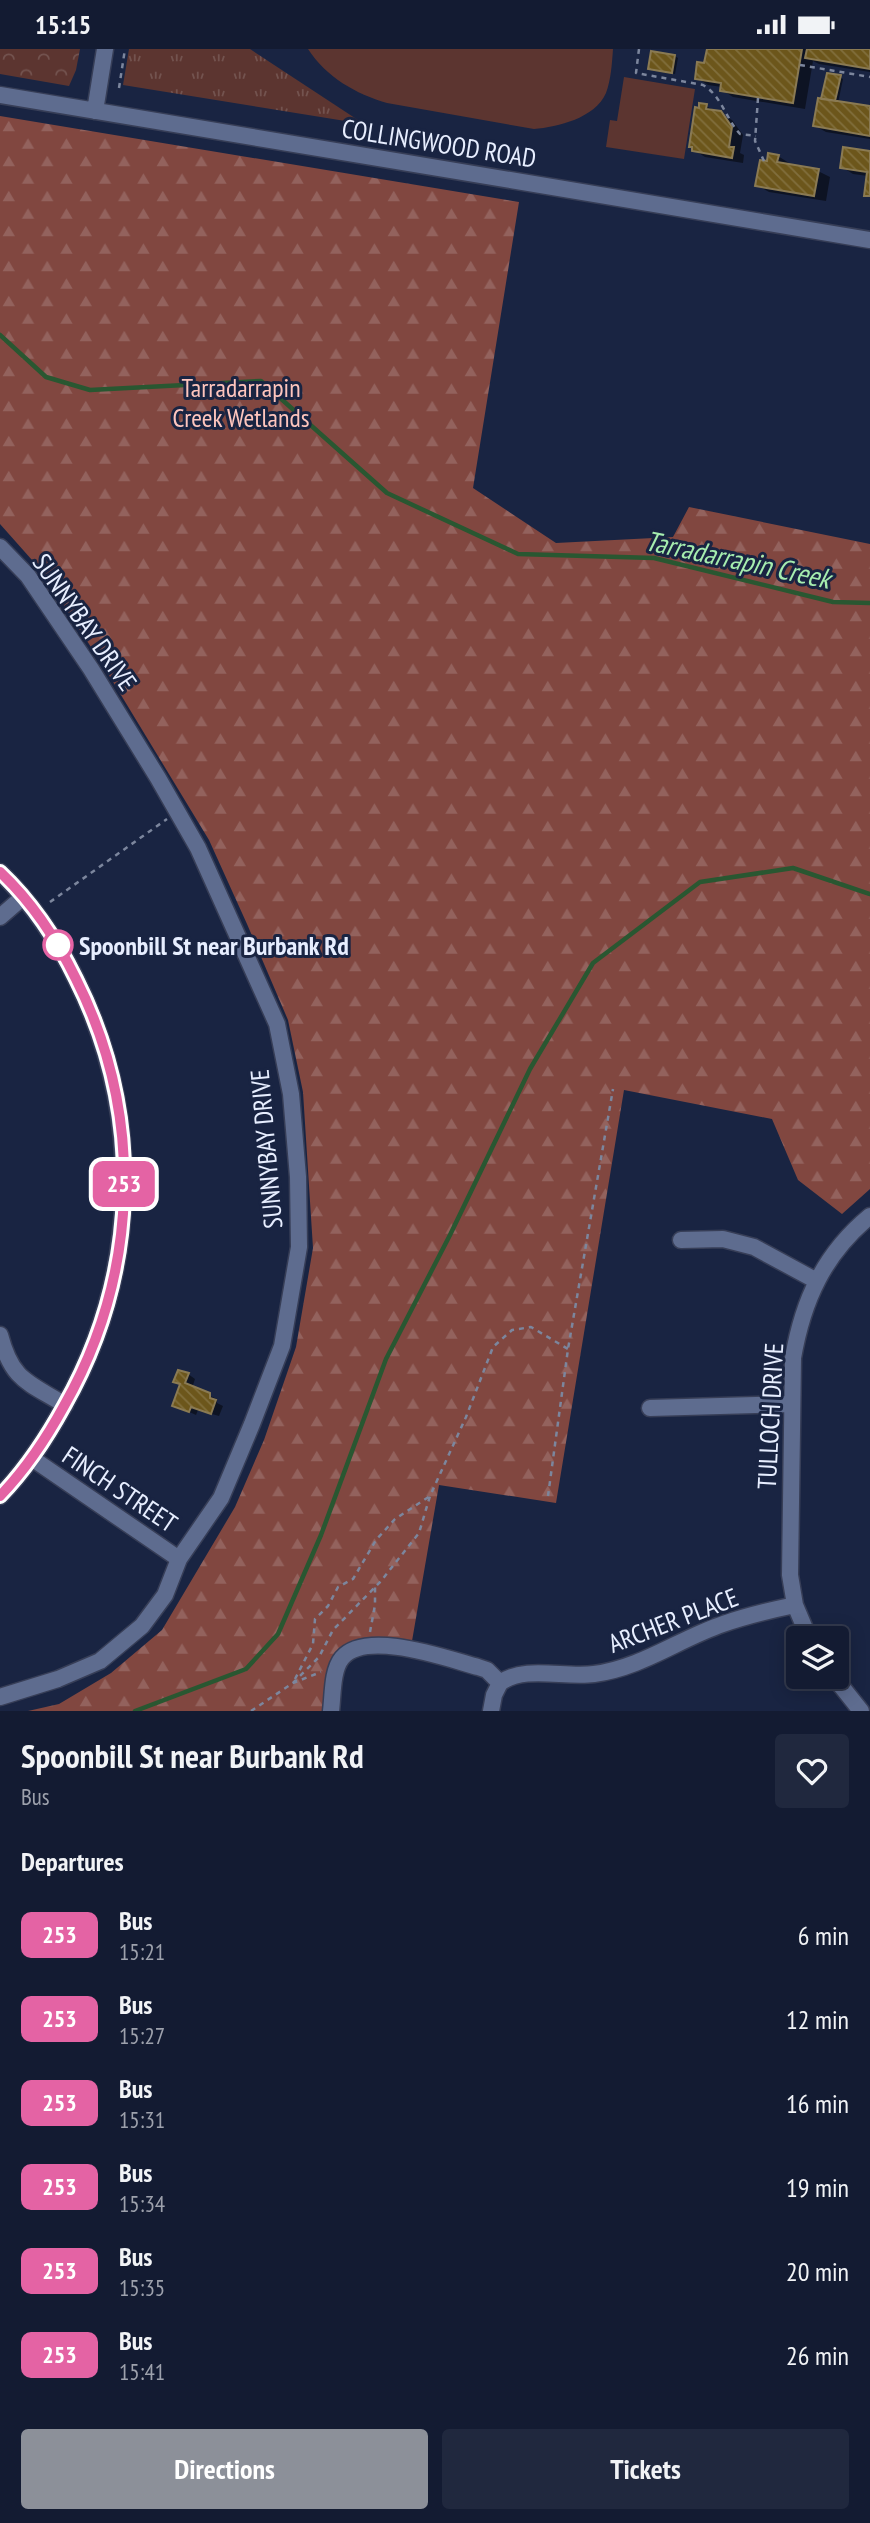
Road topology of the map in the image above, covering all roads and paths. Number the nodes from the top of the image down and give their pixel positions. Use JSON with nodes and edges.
{"nodes":[{"id":1,"x":104,"y":49,"type":"edge"},
{"id":2,"x":125,"y":49,"type":"edge"},
{"id":3,"x":639,"y":49,"type":"edge"},
{"id":4,"x":800,"y":65,"type":"dead end"},
{"id":5,"x":870,"y":78,"type":"edge"},
{"id":6,"x":119,"y":88,"type":"dead end"},
{"id":7,"x":0,"y":95,"type":"edge"},
{"id":8,"x":758,"y":98,"type":"dead end"},
{"id":9,"x":95,"y":111,"type":"junction"},
{"id":10,"x":756,"y":137,"type":"junction"},
{"id":11,"x":764,"y":160,"type":"dead end"},
{"id":12,"x":870,"y":240,"type":"edge"},
{"id":13,"x":0,"y":547,"type":"edge"},
{"id":14,"x":177,"y":813,"type":"junction"},
{"id":15,"x":0,"y":871,"type":"edge"},
{"id":16,"x":23,"y":897,"type":"junction"},
{"id":17,"x":50,"y":902,"type":"dead end"},
{"id":18,"x":0,"y":917,"type":"edge"},
{"id":19,"x":614,"y":1089,"type":"dead end"},
{"id":20,"x":870,"y":1216,"type":"edge"},
{"id":21,"x":681,"y":1240,"type":"dead end"},
{"id":22,"x":816,"y":1280,"type":"junction"},
{"id":23,"x":0,"y":1335,"type":"edge"},
{"id":24,"x":568,"y":1349,"type":"junction"},
{"id":25,"x":791,"y":1404,"type":"junction"},
{"id":26,"x":65,"y":1405,"type":"junction"},
{"id":27,"x":650,"y":1408,"type":"dead end"},
{"id":28,"x":33,"y":1459,"type":"junction"},
{"id":29,"x":0,"y":1496,"type":"edge"},
{"id":30,"x":430,"y":1496,"type":"junction"},
{"id":31,"x":548,"y":1496,"type":"dead end"},
{"id":32,"x":179,"y":1559,"type":"junction"},
{"id":33,"x":375,"y":1587,"type":"junction"},
{"id":34,"x":795,"y":1605,"type":"junction"},
{"id":35,"x":804,"y":1626,"type":"edge"},
{"id":36,"x":365,"y":1645,"type":"junction"},
{"id":37,"x":337,"y":1666,"type":"junction"},
{"id":38,"x":293,"y":1682,"type":"junction"},
{"id":39,"x":500,"y":1683,"type":"junction"},
{"id":40,"x":843,"y":1689,"type":"edge"},
{"id":41,"x":0,"y":1697,"type":"edge"},
{"id":42,"x":859,"y":1710,"type":"edge"},
{"id":43,"x":251,"y":1711,"type":"edge"},
{"id":44,"x":331,"y":1711,"type":"edge"},
{"id":45,"x":491,"y":1711,"type":"edge"}],
"edges":[{"from":1,"to":9,"type":"street"},
{"from":2,"to":6,"type":"path"},
{"from":3,"to":10,"type":"path"},
{"from":4,"to":5,"type":"path"},
{"from":7,"to":9,"type":"street","name":"COLLINGWOOD ROAD"},
{"from":8,"to":10,"type":"path"},
{"from":9,"to":12,"type":"street","name":"COLLINGWOOD ROAD"},
{"from":10,"to":11,"type":"path"},
{"from":13,"to":14,"type":"street","name":"SUNNYBAY DRIVE"},
{"from":14,"to":17,"type":"path"},
{"from":14,"to":32,"type":"street","name":"SUNNYBAY DRIVE"},
{"from":15,"to":16,"type":"street"},
{"from":16,"to":18,"type":"street"},
{"from":16,"to":26,"type":"street"},
{"from":19,"to":24,"type":"path"},
{"from":20,"to":22,"type":"street","name":"TULLOCH DRIVE"},
{"from":21,"to":22,"type":"street"},
{"from":22,"to":25,"type":"street","name":"TULLOCH DRIVE"},
{"from":23,"to":26,"type":"street"},
{"from":24,"to":30,"type":"path"},
{"from":24,"to":31,"type":"path"},
{"from":25,"to":27,"type":"street"},
{"from":25,"to":34,"type":"street","name":"TULLOCH DRIVE"},
{"from":26,"to":28,"type":"street"},
{"from":28,"to":29,"type":"street"},
{"from":28,"to":32,"type":"street","name":"FINCH STREET"},
{"from":30,"to":33,"type":"path"},
{"from":30,"to":38,"type":"path"},
{"from":32,"to":41,"type":"street","name":"SUNNYBAY DRIVE"},
{"from":33,"to":36,"type":"path"},
{"from":33,"to":38,"type":"path"},
{"from":34,"to":35,"type":"street","name":"TULLOCH DRIVE"},
{"from":34,"to":39,"type":"street","name":"ARCHER PLACE"},
{"from":36,"to":37,"type":"street"},
{"from":36,"to":39,"type":"street"},
{"from":37,"to":38,"type":"path"},
{"from":37,"to":44,"type":"street"},
{"from":38,"to":43,"type":"path"},
{"from":39,"to":45,"type":"street"},
{"from":40,"to":42,"type":"street"}]}
